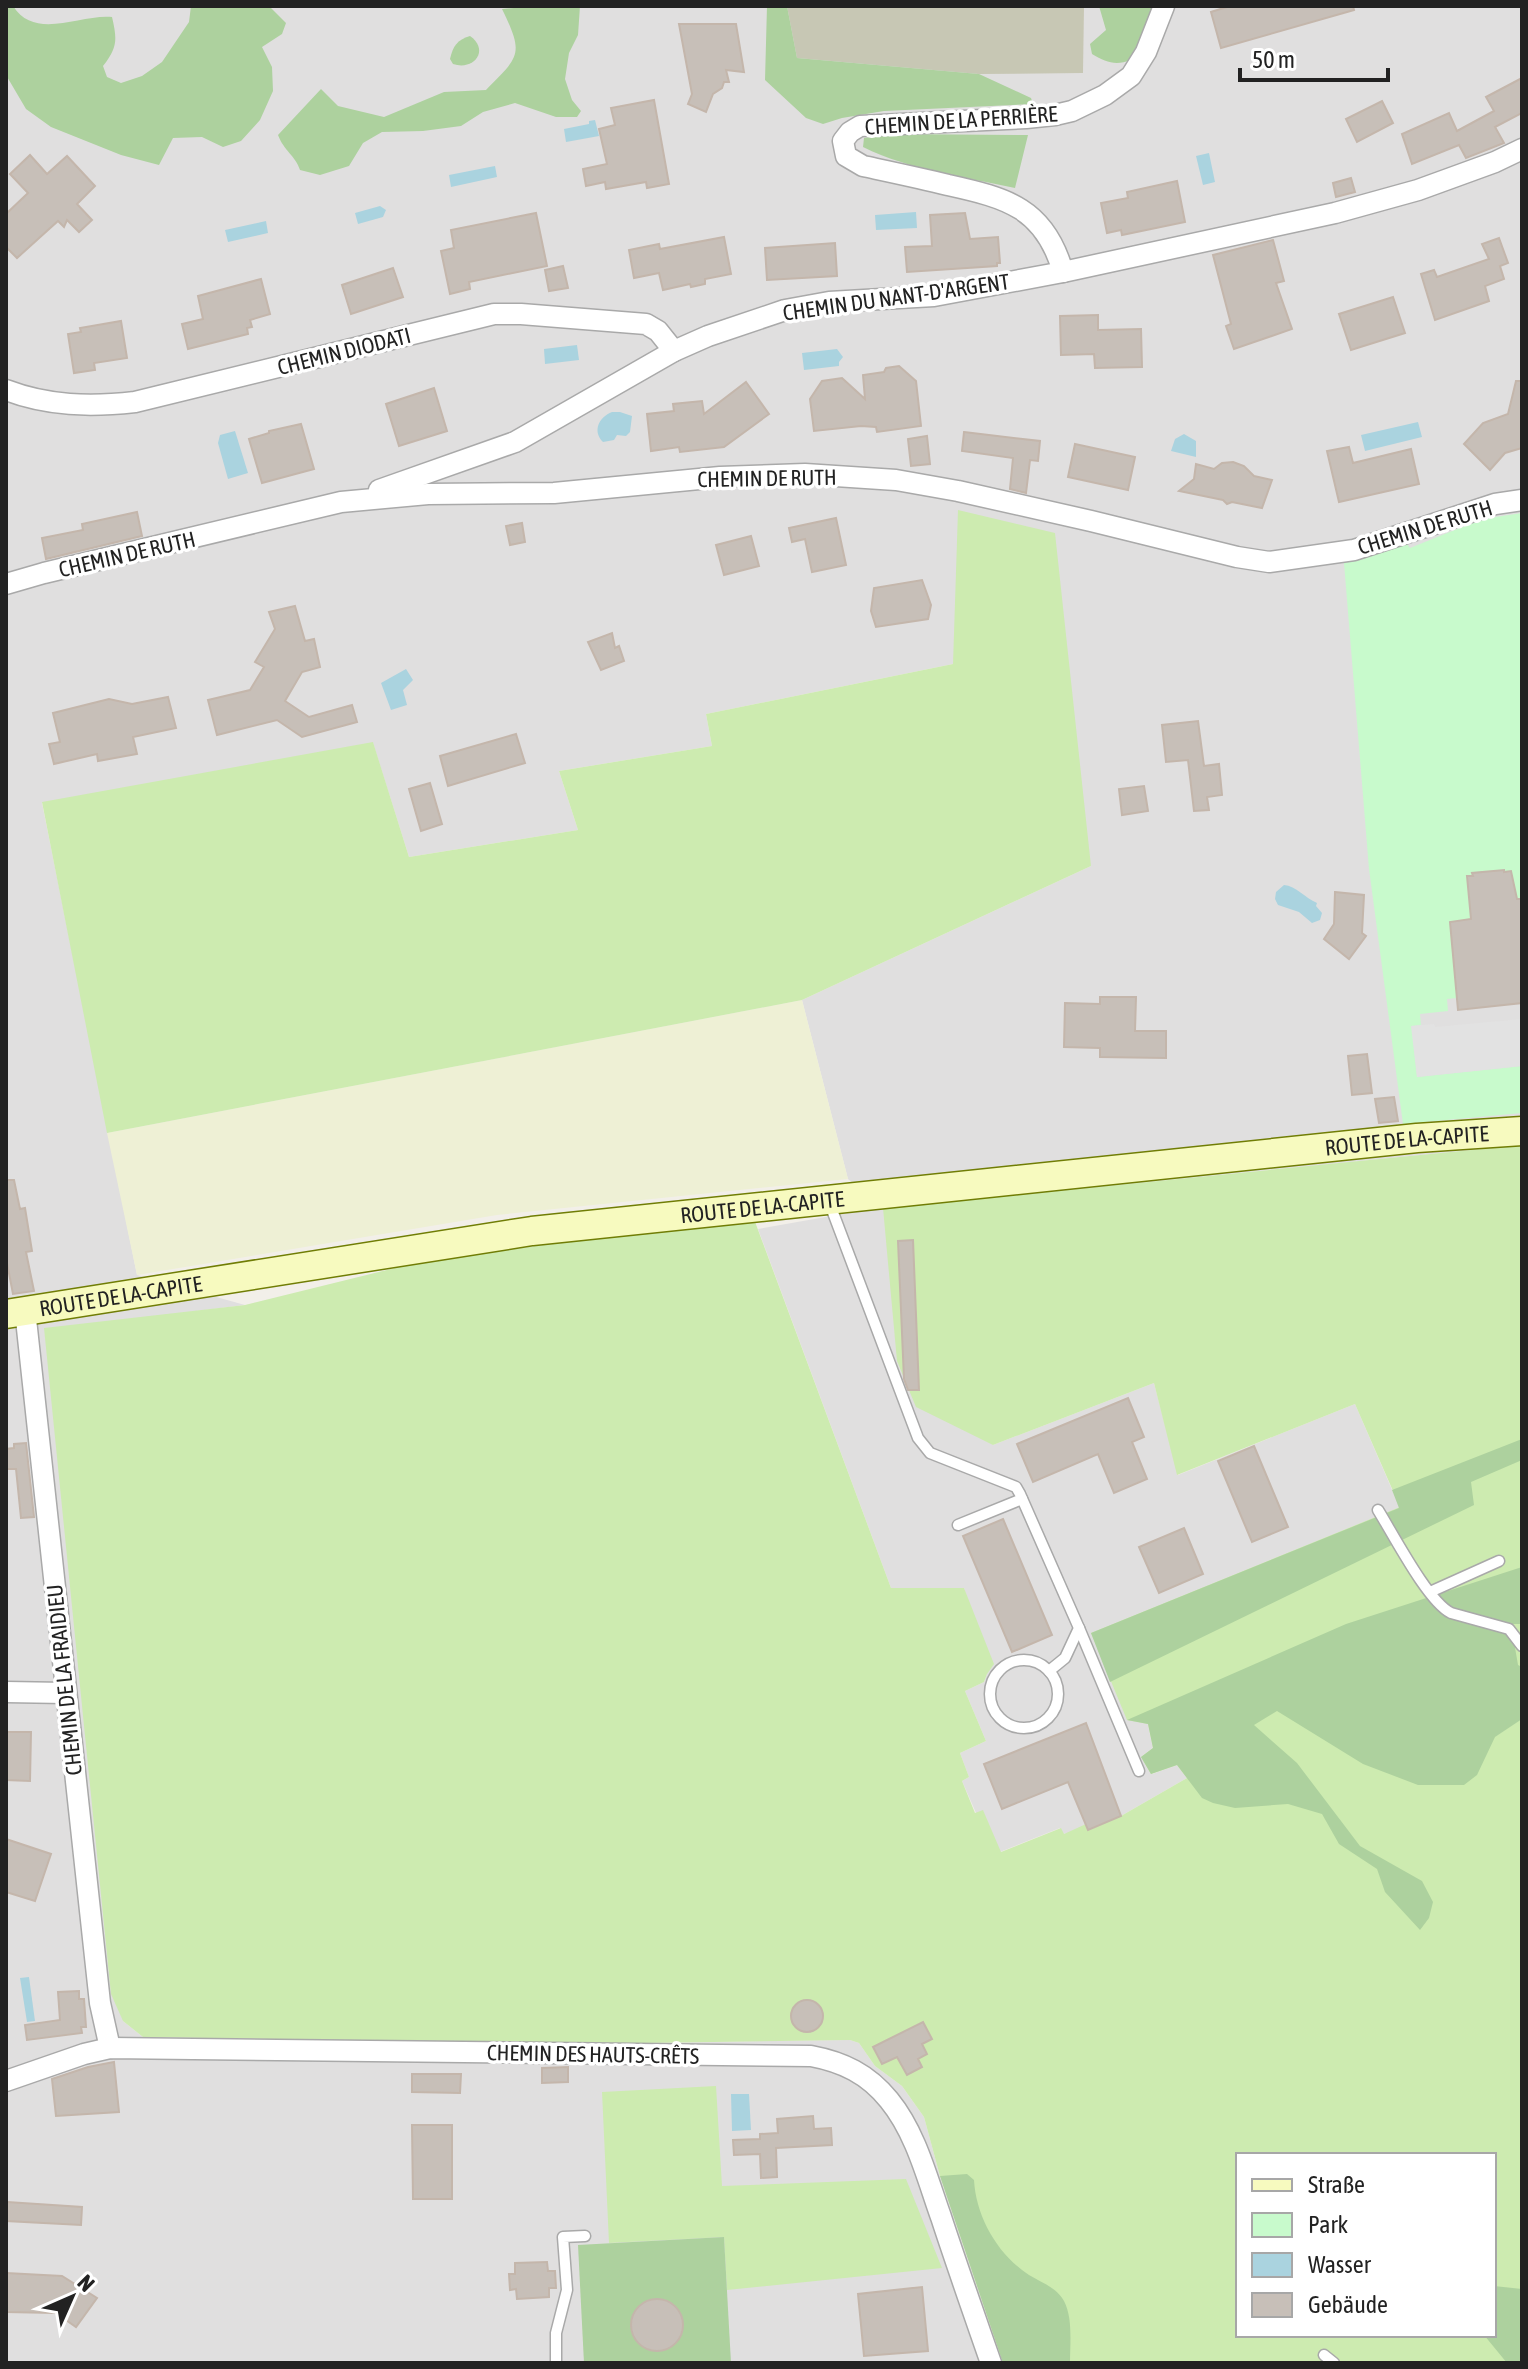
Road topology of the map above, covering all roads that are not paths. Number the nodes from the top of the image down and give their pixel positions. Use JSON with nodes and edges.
{"nodes":[{"id":1,"x":1164,"y":6,"type":"edge"},
{"id":2,"x":1522,"y":149,"type":"edge"},
{"id":3,"x":1063,"y":272,"type":"junction"},
{"id":4,"x":674,"y":351,"type":"junction"},
{"id":5,"x":6,"y":390,"type":"edge"},
{"id":6,"x":1522,"y":500,"type":"edge"},
{"id":7,"x":341,"y":502,"type":"junction"},
{"id":8,"x":6,"y":584,"type":"edge"},
{"id":9,"x":1522,"y":1131,"type":"edge"},
{"id":10,"x":828,"y":1200,"type":"junction"},
{"id":11,"x":15,"y":1312,"type":"edge"},
{"id":12,"x":1022,"y":1499,"type":"junction"},
{"id":13,"x":1378,"y":1510,"type":"dead end"},
{"id":14,"x":958,"y":1525,"type":"dead end"},
{"id":15,"x":1499,"y":1561,"type":"dead end"},
{"id":16,"x":1430,"y":1592,"type":"junction"},
{"id":17,"x":1079,"y":1628,"type":"junction"},
{"id":18,"x":1522,"y":1646,"type":"edge"},
{"id":19,"x":1049,"y":1671,"type":"junction"},
{"id":20,"x":6,"y":1692,"type":"edge"},
{"id":21,"x":65,"y":1693,"type":"junction"},
{"id":22,"x":1139,"y":1771,"type":"dead end"},
{"id":23,"x":110,"y":2048,"type":"junction"},
{"id":24,"x":6,"y":2081,"type":"edge"},
{"id":25,"x":585,"y":2236,"type":"dead end"},
{"id":26,"x":1324,"y":2355,"type":"dead end"},
{"id":27,"x":556,"y":2363,"type":"edge"},
{"id":28,"x":991,"y":2363,"type":"edge"},
{"id":29,"x":1334,"y":2363,"type":"edge"}],
"edges":[{"from":1,"to":3,"type":"street","name":"CHEMIN DE LA PERRIÈRE"},
{"from":2,"to":3,"type":"street","name":"CHEMIN DU NANT-D'ARGENT"},
{"from":3,"to":4,"type":"street","name":"CHEMIN DU NANT-D'ARGENT"},
{"from":4,"to":5,"type":"street","name":"CHEMIN DIODATI"},
{"from":4,"to":7,"type":"street","name":"CHEMIN DU NANT-D'ARGENT"},
{"from":6,"to":7,"type":"street","name":"CHEMIN DE RUTH"},
{"from":7,"to":8,"type":"street","name":"CHEMIN DE RUTH"},
{"from":9,"to":10,"type":"street","name":"ROUTE DE LA-CAPITE"},
{"from":10,"to":11,"type":"street","name":"ROUTE DE LA-CAPITE"},
{"from":10,"to":12,"type":"lane"},
{"from":11,"to":21,"type":"street","name":"CHEMIN DE LA FRAIDIEU"},
{"from":12,"to":14,"type":"lane"},
{"from":12,"to":17,"type":"lane"},
{"from":13,"to":16,"type":"lane"},
{"from":15,"to":16,"type":"lane"},
{"from":16,"to":18,"type":"lane"},
{"from":17,"to":19,"type":"lane"},
{"from":17,"to":22,"type":"lane"},
{"from":19,"to":19,"type":"lane"},
{"from":20,"to":21,"type":"street"},
{"from":21,"to":23,"type":"street","name":"CHEMIN DE LA FRAIDIEU"},
{"from":23,"to":24,"type":"street","name":"CHEMIN DES HAUTS-CRÊTS"},
{"from":23,"to":28,"type":"street","name":"CHEMIN DES HAUTS-CRÊTS"},
{"from":25,"to":27,"type":"lane"},
{"from":26,"to":29,"type":"lane"}]}
